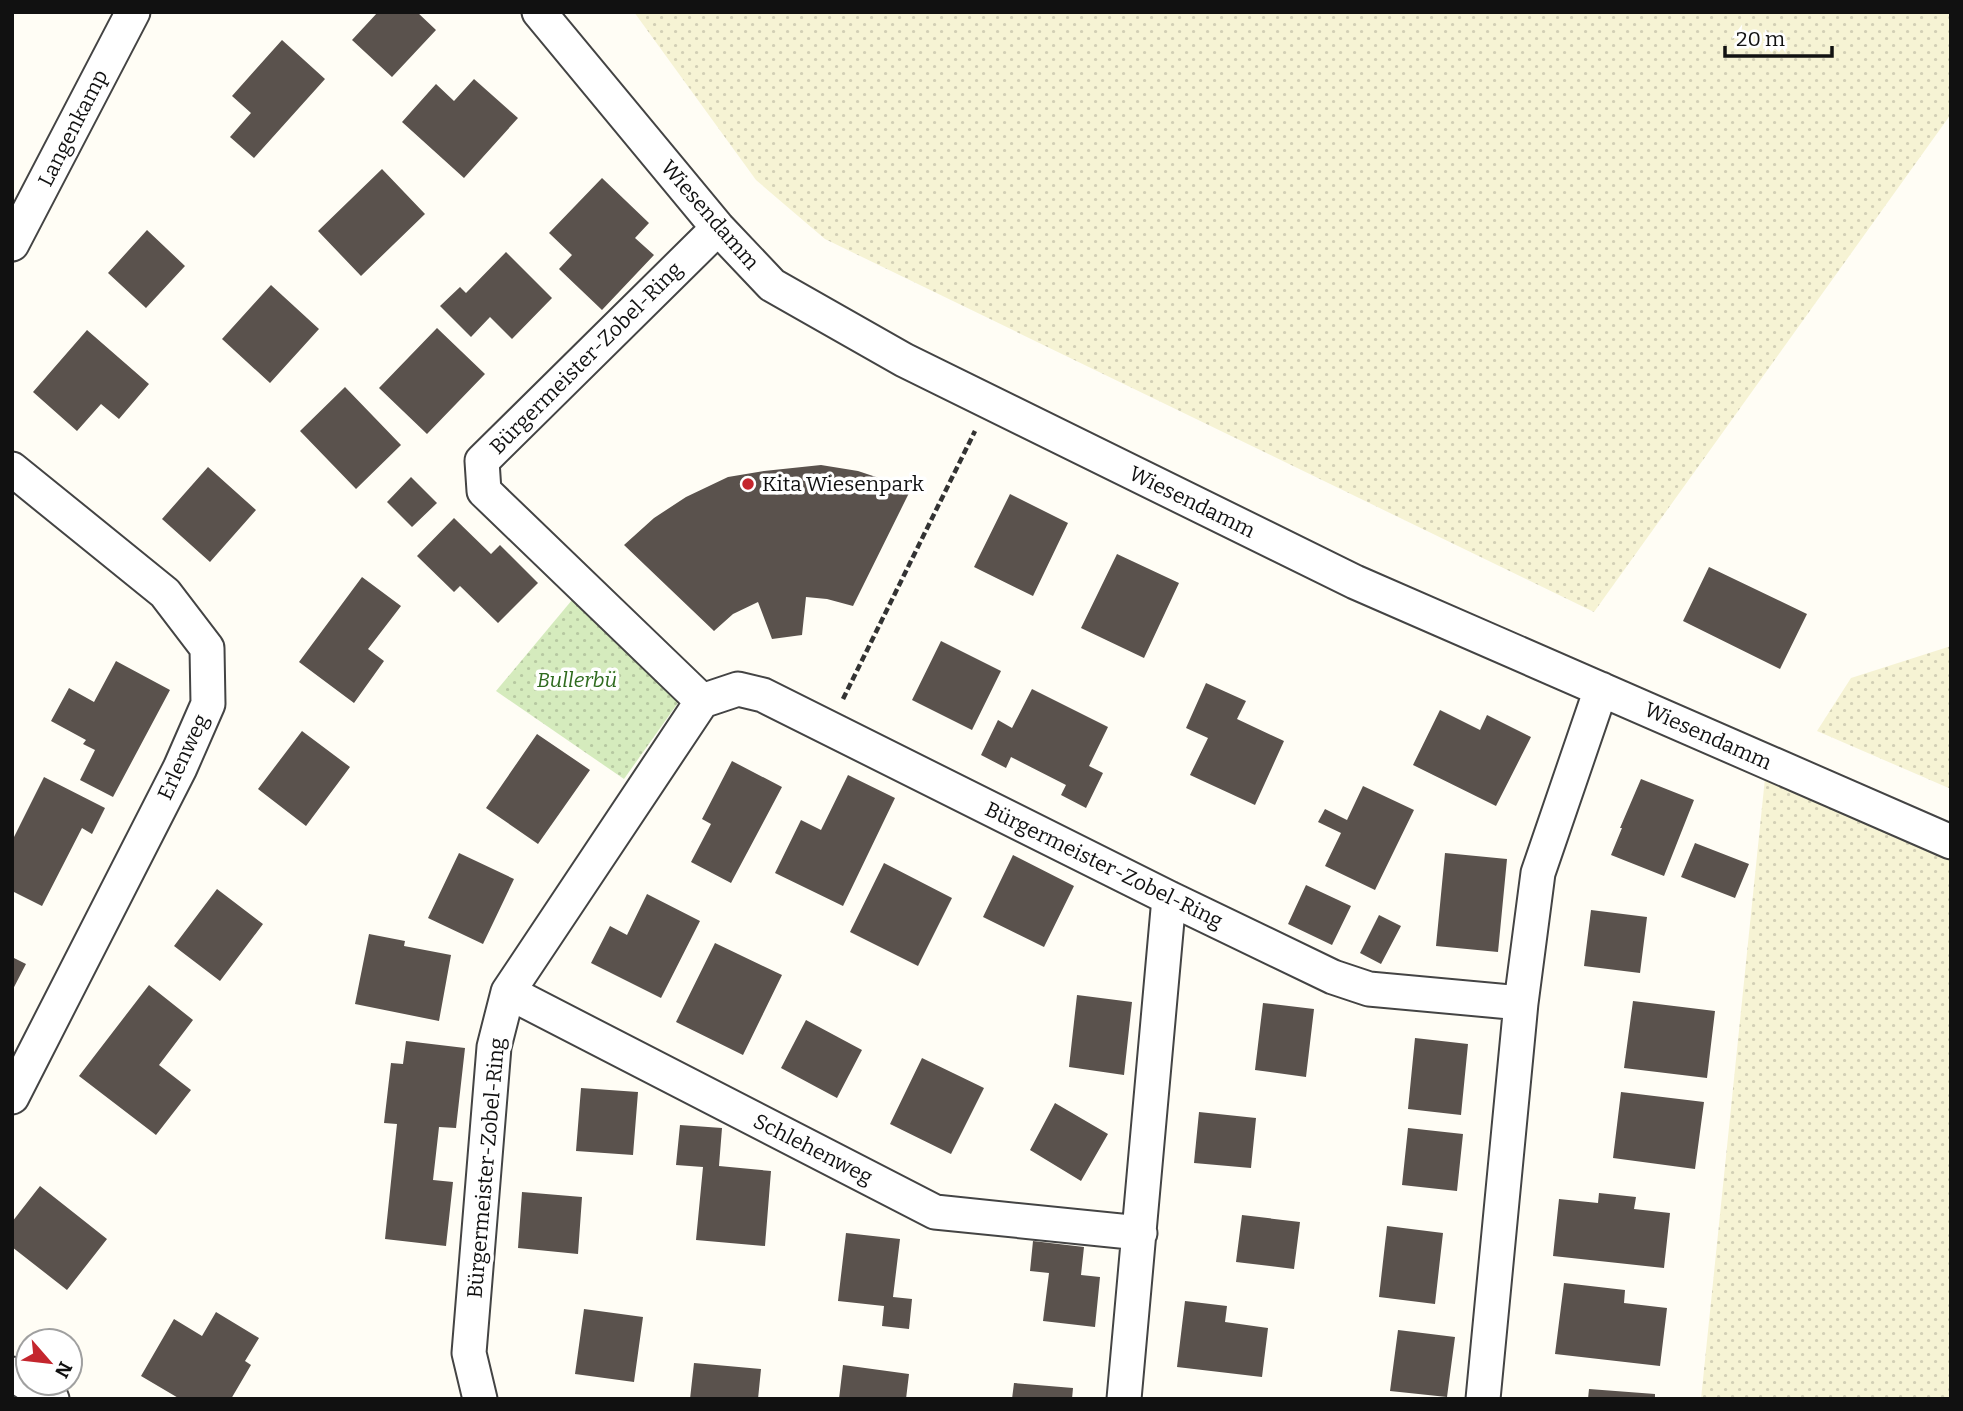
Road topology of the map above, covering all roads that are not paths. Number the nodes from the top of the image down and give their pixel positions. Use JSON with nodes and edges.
{"nodes":[{"id":1,"x":133,"y":12,"type":"edge"},
{"id":2,"x":539,"y":12,"type":"edge"},
{"id":3,"x":22,"y":203,"type":"edge"},
{"id":4,"x":718,"y":228,"type":"junction"},
{"id":5,"x":12,"y":243,"type":"edge"},
{"id":6,"x":12,"y":469,"type":"edge"},
{"id":7,"x":1601,"y":689,"type":"junction"},
{"id":8,"x":702,"y":701,"type":"junction"},
{"id":9,"x":1951,"y":842,"type":"edge"},
{"id":10,"x":1170,"y":898,"type":"junction"},
{"id":11,"x":508,"y":992,"type":"junction"},
{"id":12,"x":1521,"y":1003,"type":"junction"},
{"id":13,"x":12,"y":1097,"type":"edge"},
{"id":14,"x":1140,"y":1233,"type":"junction"},
{"id":15,"x":12,"y":1374,"type":"edge"},
{"id":16,"x":52,"y":1399,"type":"edge"},
{"id":17,"x":480,"y":1399,"type":"edge"},
{"id":18,"x":1124,"y":1399,"type":"edge"},
{"id":19,"x":1483,"y":1399,"type":"edge"}],
"edges":[{"from":1,"to":3,"type":"street","name":"Langenkamp"},
{"from":2,"to":4,"type":"street","name":"Wiesendamm"},
{"from":3,"to":5,"type":"street","name":"Langenkamp"},
{"from":4,"to":7,"type":"street","name":"Wiesendamm"},
{"from":4,"to":8,"type":"street","name":"Bürgermeister-Zobel-Ring"},
{"from":6,"to":13,"type":"street","name":"Erlenweg"},
{"from":7,"to":9,"type":"street","name":"Wiesendamm"},
{"from":7,"to":12,"type":"street"},
{"from":8,"to":10,"type":"street","name":"Bürgermeister-Zobel-Ring"},
{"from":8,"to":11,"type":"street","name":"Bürgermeister-Zobel-Ring"},
{"from":10,"to":12,"type":"street","name":"Bürgermeister-Zobel-Ring"},
{"from":10,"to":14,"type":"street"},
{"from":11,"to":14,"type":"street","name":"Schlehenweg"},
{"from":11,"to":17,"type":"street","name":"Bürgermeister-Zobel-Ring"},
{"from":12,"to":19,"type":"street"},
{"from":14,"to":18,"type":"street"},
{"from":15,"to":16,"type":"street"}]}
